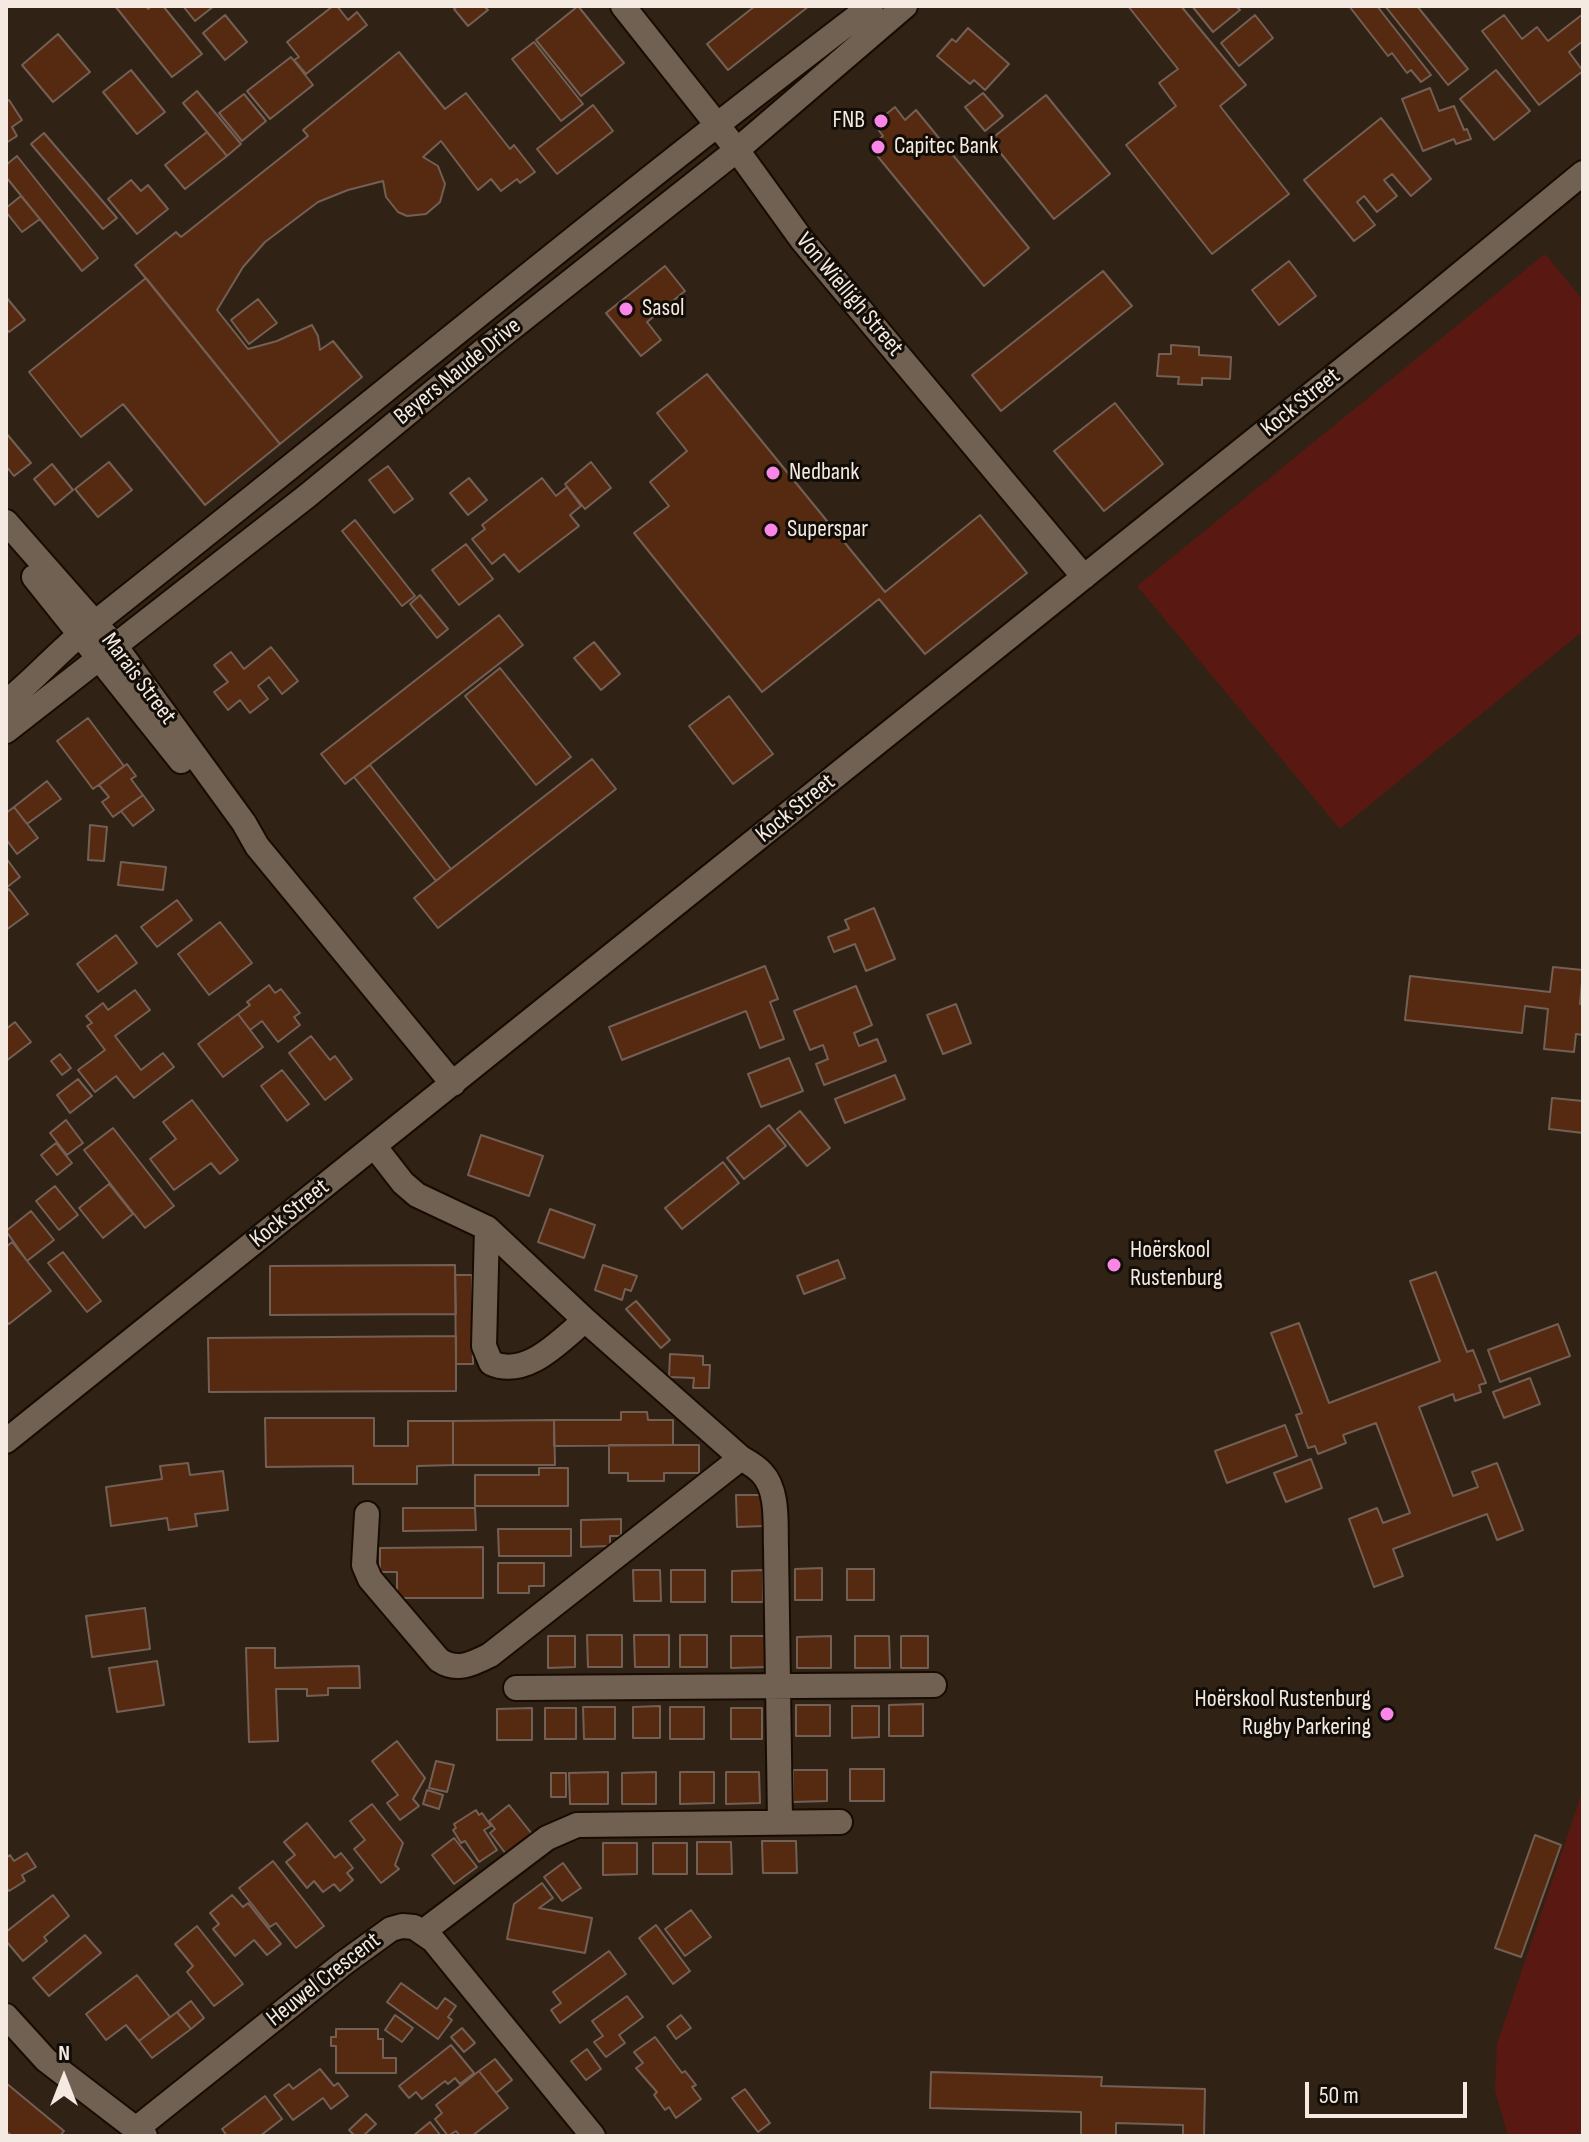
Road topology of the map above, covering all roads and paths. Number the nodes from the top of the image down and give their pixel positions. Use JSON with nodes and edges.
{"nodes":[{"id":1,"x":623,"y":6,"type":"edge"},
{"id":2,"x":871,"y":6,"type":"edge"},
{"id":3,"x":905,"y":6,"type":"edge"},
{"id":4,"x":716,"y":124,"type":"junction"},
{"id":5,"x":737,"y":150,"type":"junction"},
{"id":6,"x":1583,"y":173,"type":"edge"},
{"id":7,"x":6,"y":522,"type":"edge"},
{"id":8,"x":6,"y":541,"type":"edge"},
{"id":9,"x":1084,"y":577,"type":"junction"},
{"id":10,"x":87,"y":630,"type":"junction"},
{"id":11,"x":107,"y":653,"type":"junction"},
{"id":12,"x":6,"y":702,"type":"edge"},
{"id":13,"x":6,"y":731,"type":"edge"},
{"id":14,"x":453,"y":1084,"type":"junction"},
{"id":15,"x":375,"y":1147,"type":"junction"},
{"id":16,"x":487,"y":1228,"type":"junction"},
{"id":17,"x":585,"y":1320,"type":"junction"},
{"id":18,"x":6,"y":1441,"type":"edge"},
{"id":19,"x":741,"y":1458,"type":"junction"},
{"id":20,"x":367,"y":1514,"type":"dead end"},
{"id":21,"x":778,"y":1685,"type":"junction"},
{"id":22,"x":934,"y":1685,"type":"dead end"},
{"id":23,"x":516,"y":1688,"type":"dead end"},
{"id":24,"x":780,"y":1822,"type":"junction"},
{"id":25,"x":840,"y":1822,"type":"dead end"},
{"id":26,"x":424,"y":1931,"type":"junction"},
{"id":27,"x":6,"y":2016,"type":"edge"},
{"id":28,"x":140,"y":2132,"type":"edge"},
{"id":29,"x":593,"y":2136,"type":"edge"}],
"edges":[{"from":1,"to":4,"type":"street","name":"Von Wielligh Street"},
{"from":2,"to":4,"type":"street","name":"Beyers Naude Drive"},
{"from":3,"to":5,"type":"street","name":"Beyers Naude Drive"},
{"from":4,"to":5,"type":"street","name":"Von Wielligh Street"},
{"from":4,"to":10,"type":"street","name":"Beyers Naude Drive"},
{"from":5,"to":9,"type":"street","name":"Von Wielligh Street"},
{"from":5,"to":11,"type":"street","name":"Beyers Naude Drive"},
{"from":6,"to":9,"type":"street","name":"Kock Street"},
{"from":7,"to":10,"type":"street","name":"Marais Street"},
{"from":8,"to":10,"type":"street","name":"Marais Street"},
{"from":9,"to":14,"type":"street","name":"Kock Street"},
{"from":10,"to":11,"type":"street","name":"Marais Street"},
{"from":10,"to":12,"type":"street","name":"Beyers Naude Drive"},
{"from":11,"to":13,"type":"street","name":"Beyers Naude Drive"},
{"from":11,"to":14,"type":"street","name":"Marais Street"},
{"from":14,"to":15,"type":"street","name":"Kock Street"},
{"from":15,"to":16,"type":"street"},
{"from":15,"to":18,"type":"street","name":"Kock Street"},
{"from":16,"to":17,"type":"street"},
{"from":16,"to":17,"type":"street"},
{"from":17,"to":19,"type":"street"},
{"from":19,"to":20,"type":"street"},
{"from":19,"to":21,"type":"street"},
{"from":21,"to":22,"type":"street"},
{"from":21,"to":23,"type":"street"},
{"from":21,"to":24,"type":"street"},
{"from":24,"to":25,"type":"street"},
{"from":24,"to":26,"type":"street"},
{"from":26,"to":28,"type":"street","name":"Heuwel Crescent"},
{"from":26,"to":29,"type":"street"},
{"from":27,"to":28,"type":"street"}]}
